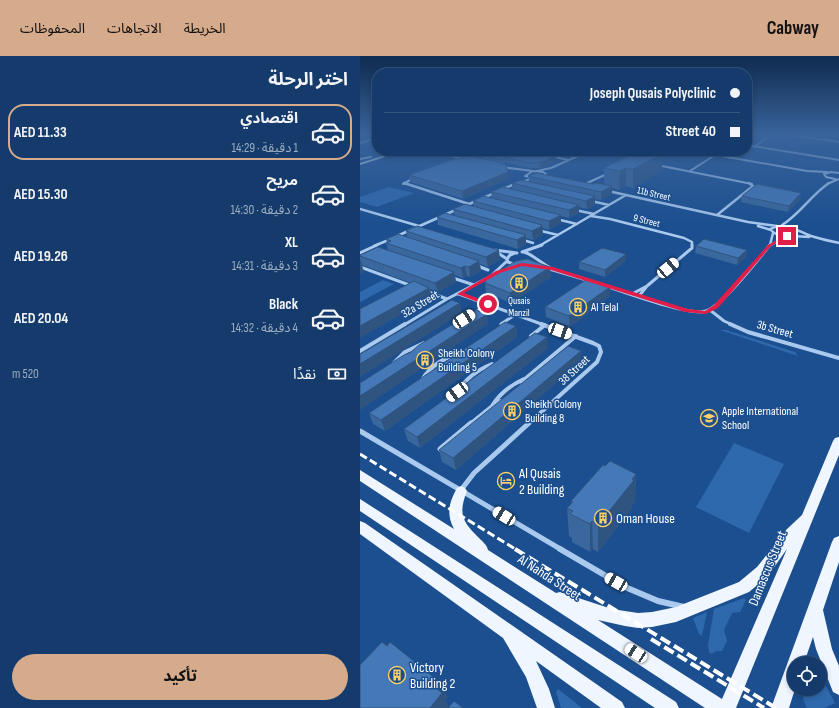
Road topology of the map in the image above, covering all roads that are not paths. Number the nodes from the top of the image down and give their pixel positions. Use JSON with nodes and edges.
{"nodes":[{"id":1,"x":557,"y":165,"type":"edge"},
{"id":2,"x":663,"y":165,"type":"edge"},
{"id":3,"x":699,"y":165,"type":"edge"},
{"id":4,"x":776,"y":165,"type":"edge"},
{"id":5,"x":500,"y":167,"type":"edge"},
{"id":6,"x":551,"y":168,"type":"junction"},
{"id":7,"x":515,"y":170,"type":"junction"},
{"id":8,"x":839,"y":170,"type":"edge"},
{"id":9,"x":535,"y":171,"type":"junction"},
{"id":10,"x":612,"y":171,"type":"edge"},
{"id":11,"x":690,"y":171,"type":"junction"},
{"id":12,"x":808,"y":171,"type":"junction"},
{"id":13,"x":827,"y":172,"type":"junction"},
{"id":14,"x":834,"y":172,"type":"junction"},
{"id":15,"x":839,"y":173,"type":"edge"},
{"id":16,"x":525,"y":175,"type":"junction"},
{"id":17,"x":547,"y":176,"type":"junction"},
{"id":18,"x":825,"y":176,"type":"junction"},
{"id":19,"x":416,"y":177,"type":"edge"},
{"id":20,"x":537,"y":178,"type":"junction"},
{"id":21,"x":839,"y":179,"type":"edge"},
{"id":22,"x":521,"y":182,"type":"junction"},
{"id":23,"x":577,"y":184,"type":"edge"},
{"id":24,"x":825,"y":185,"type":"junction"},
{"id":25,"x":584,"y":186,"type":"junction"},
{"id":26,"x":589,"y":187,"type":"edge"},
{"id":27,"x":499,"y":191,"type":"junction"},
{"id":28,"x":607,"y":191,"type":"edge"},
{"id":29,"x":507,"y":193,"type":"edge"},
{"id":30,"x":627,"y":195,"type":"junction"},
{"id":31,"x":480,"y":200,"type":"junction"},
{"id":32,"x":588,"y":200,"type":"edge"},
{"id":33,"x":488,"y":201,"type":"edge"},
{"id":34,"x":470,"y":204,"type":"junction"},
{"id":35,"x":610,"y":205,"type":"junction"},
{"id":36,"x":460,"y":208,"type":"junction"},
{"id":37,"x":360,"y":209,"type":"edge"},
{"id":38,"x":572,"y":209,"type":"edge"},
{"id":39,"x":467,"y":210,"type":"edge"},
{"id":40,"x":593,"y":215,"type":"junction"},
{"id":41,"x":717,"y":215,"type":"junction"},
{"id":42,"x":442,"y":216,"type":"junction"},
{"id":43,"x":449,"y":219,"type":"edge"},
{"id":44,"x":555,"y":219,"type":"edge"},
{"id":45,"x":610,"y":219,"type":"junction"},
{"id":46,"x":794,"y":221,"type":"junction"},
{"id":47,"x":748,"y":222,"type":"junction"},
{"id":48,"x":407,"y":224,"type":"junction"},
{"id":49,"x":577,"y":224,"type":"junction"},
{"id":50,"x":419,"y":226,"type":"junction"},
{"id":51,"x":778,"y":226,"type":"junction"},
{"id":52,"x":415,"y":228,"type":"junction"},
{"id":53,"x":426,"y":229,"type":"edge"},
{"id":54,"x":536,"y":229,"type":"edge"},
{"id":55,"x":795,"y":229,"type":"junction"},
{"id":56,"x":772,"y":232,"type":"junction"},
{"id":57,"x":558,"y":235,"type":"junction"},
{"id":58,"x":787,"y":236,"type":"junction"},
{"id":59,"x":791,"y":236,"type":"junction"},
{"id":60,"x":394,"y":238,"type":"junction"},
{"id":61,"x":817,"y":238,"type":"junction"},
{"id":62,"x":518,"y":239,"type":"edge"},
{"id":63,"x":401,"y":240,"type":"edge"},
{"id":64,"x":533,"y":243,"type":"dead end"},
{"id":65,"x":839,"y":243,"type":"edge"},
{"id":66,"x":543,"y":245,"type":"junction"},
{"id":67,"x":770,"y":246,"type":"junction"},
{"id":68,"x":371,"y":248,"type":"junction"},
{"id":69,"x":378,"y":251,"type":"edge"},
{"id":70,"x":522,"y":252,"type":"junction"},
{"id":71,"x":360,"y":253,"type":"edge"},
{"id":72,"x":517,"y":253,"type":"junction"},
{"id":73,"x":534,"y":258,"type":"junction"},
{"id":74,"x":507,"y":260,"type":"junction"},
{"id":75,"x":474,"y":265,"type":"edge"},
{"id":76,"x":360,"y":267,"type":"edge"},
{"id":77,"x":513,"y":267,"type":"edge"},
{"id":78,"x":539,"y":267,"type":"edge"},
{"id":79,"x":551,"y":268,"type":"junction"},
{"id":80,"x":488,"y":270,"type":"dead end"},
{"id":81,"x":505,"y":270,"type":"edge"},
{"id":82,"x":444,"y":275,"type":"edge"},
{"id":83,"x":491,"y":276,"type":"junction"},
{"id":84,"x":598,"y":283,"type":"edge"},
{"id":85,"x":474,"y":285,"type":"junction"},
{"id":86,"x":604,"y":285,"type":"edge"},
{"id":87,"x":648,"y":286,"type":"junction"},
{"id":88,"x":413,"y":287,"type":"edge"},
{"id":89,"x":420,"y":289,"type":"edge"},
{"id":90,"x":459,"y":294,"type":"junction"},
{"id":91,"x":632,"y":294,"type":"junction"},
{"id":92,"x":639,"y":296,"type":"junction"},
{"id":93,"x":447,"y":299,"type":"junction"},
{"id":94,"x":488,"y":304,"type":"junction"},
{"id":95,"x":710,"y":310,"type":"junction"},
{"id":96,"x":516,"y":314,"type":"junction"},
{"id":97,"x":468,"y":317,"type":"edge"},
{"id":98,"x":546,"y":325,"type":"junction"},
{"id":99,"x":497,"y":327,"type":"edge"},
{"id":100,"x":576,"y":336,"type":"junction"},
{"id":101,"x":528,"y":338,"type":"edge"},
{"id":102,"x":424,"y":349,"type":"edge"},
{"id":103,"x":466,"y":349,"type":"edge"},
{"id":104,"x":360,"y":351,"type":"edge"},
{"id":105,"x":460,"y":353,"type":"junction"},
{"id":106,"x":839,"y":358,"type":"edge"},
{"id":107,"x":498,"y":360,"type":"edge"},
{"id":108,"x":454,"y":361,"type":"edge"},
{"id":109,"x":399,"y":364,"type":"edge"},
{"id":110,"x":492,"y":364,"type":"junction"},
{"id":111,"x":488,"y":373,"type":"edge"},
{"id":112,"x":431,"y":376,"type":"edge"},
{"id":113,"x":524,"y":379,"type":"junction"},
{"id":114,"x":422,"y":380,"type":"junction"},
{"id":115,"x":416,"y":384,"type":"edge"},
{"id":116,"x":468,"y":386,"type":"edge"},
{"id":117,"x":519,"y":390,"type":"edge"},
{"id":118,"x":457,"y":392,"type":"junction"},
{"id":119,"x":451,"y":396,"type":"edge"},
{"id":120,"x":507,"y":399,"type":"edge"},
{"id":121,"x":492,"y":407,"type":"junction"},
{"id":122,"x":360,"y":431,"type":"edge"},
{"id":123,"x":839,"y":441,"type":"edge"},
{"id":124,"x":440,"y":449,"type":"edge"},
{"id":125,"x":360,"y":475,"type":"edge"},
{"id":126,"x":461,"y":490,"type":"junction"},
{"id":127,"x":360,"y":504,"type":"edge"},
{"id":128,"x":806,"y":519,"type":"junction"},
{"id":129,"x":360,"y":527,"type":"edge"},
{"id":130,"x":839,"y":542,"type":"edge"},
{"id":131,"x":490,"y":559,"type":"junction"},
{"id":132,"x":542,"y":593,"type":"junction"},
{"id":133,"x":690,"y":608,"type":"junction"},
{"id":134,"x":815,"y":609,"type":"junction"},
{"id":135,"x":504,"y":629,"type":"junction"},
{"id":136,"x":798,"y":656,"type":"edge"},
{"id":137,"x":839,"y":686,"type":"edge"},
{"id":138,"x":787,"y":688,"type":"edge"},
{"id":139,"x":546,"y":708,"type":"edge"},
{"id":140,"x":616,"y":708,"type":"edge"},
{"id":141,"x":670,"y":708,"type":"edge"},
{"id":142,"x":721,"y":708,"type":"edge"},
{"id":143,"x":727,"y":708,"type":"edge"},
{"id":144,"x":780,"y":708,"type":"edge"}],
"edges":[{"from":1,"to":6,"type":"street"},
{"from":2,"to":11,"type":"street"},
{"from":3,"to":11,"type":"street"},
{"from":4,"to":12,"type":"street"},
{"from":5,"to":7,"type":"street"},
{"from":6,"to":9,"type":"street"},
{"from":6,"to":17,"type":"street"},
{"from":7,"to":9,"type":"street"},
{"from":7,"to":16,"type":"street"},
{"from":8,"to":14,"type":"street"},
{"from":9,"to":16,"type":"street"},
{"from":9,"to":17,"type":"street"},
{"from":10,"to":25,"type":"street"},
{"from":11,"to":41,"type":"street"},
{"from":12,"to":13,"type":"street"},
{"from":12,"to":18,"type":"street"},
{"from":13,"to":14,"type":"street"},
{"from":13,"to":18,"type":"street"},
{"from":14,"to":15,"type":"street"},
{"from":16,"to":20,"type":"street"},
{"from":16,"to":22,"type":"street"},
{"from":17,"to":20,"type":"street"},
{"from":18,"to":21,"type":"street"},
{"from":18,"to":24,"type":"street"},
{"from":19,"to":34,"type":"street"},
{"from":20,"to":22,"type":"street"},
{"from":21,"to":24,"type":"street"},
{"from":22,"to":27,"type":"street"},
{"from":23,"to":25,"type":"street"},
{"from":24,"to":46,"type":"street"},
{"from":25,"to":26,"type":"street"},
{"from":27,"to":29,"type":"street"},
{"from":27,"to":31,"type":"street"},
{"from":28,"to":30,"type":"street","name":"11b Street"},
{"from":30,"to":35,"type":"street"},
{"from":30,"to":41,"type":"street","name":"11b Street"},
{"from":31,"to":33,"type":"street"},
{"from":31,"to":34,"type":"street"},
{"from":32,"to":35,"type":"street"},
{"from":34,"to":36,"type":"street"},
{"from":35,"to":40,"type":"street"},
{"from":36,"to":39,"type":"street"},
{"from":36,"to":42,"type":"street"},
{"from":37,"to":48,"type":"street"},
{"from":38,"to":40,"type":"street"},
{"from":40,"to":45,"type":"street","name":"9 Street"},
{"from":40,"to":45,"type":"street","name":"9 Street"},
{"from":40,"to":49,"type":"street"},
{"from":41,"to":47,"type":"street","name":"11b Street"},
{"from":42,"to":43,"type":"street"},
{"from":42,"to":50,"type":"street"},
{"from":44,"to":49,"type":"street"},
{"from":45,"to":87,"type":"street","name":"9 Street"},
{"from":46,"to":51,"type":"street"},
{"from":46,"to":55,"type":"street"},
{"from":47,"to":51,"type":"street","name":"11b Street"},
{"from":47,"to":56,"type":"street","name":"11b Street"},
{"from":48,"to":50,"type":"street"},
{"from":48,"to":52,"type":"street"},
{"from":49,"to":57,"type":"street"},
{"from":50,"to":52,"type":"street"},
{"from":50,"to":53,"type":"street"},
{"from":51,"to":55,"type":"street","name":"11b Street"},
{"from":51,"to":56,"type":"street"},
{"from":52,"to":60,"type":"street"},
{"from":54,"to":57,"type":"street"},
{"from":55,"to":59,"type":"street"},
{"from":55,"to":61,"type":"street"},
{"from":56,"to":58,"type":"street","name":"11b Street"},
{"from":56,"to":67,"type":"street"},
{"from":57,"to":66,"type":"street"},
{"from":58,"to":59,"type":"street","name":"11b Street"},
{"from":58,"to":67,"type":"street"},
{"from":59,"to":61,"type":"street"},
{"from":60,"to":63,"type":"street"},
{"from":60,"to":68,"type":"street"},
{"from":61,"to":65,"type":"street"},
{"from":62,"to":64,"type":"street"},
{"from":66,"to":70,"type":"street"},
{"from":66,"to":73,"type":"street"},
{"from":67,"to":95,"type":"street"},
{"from":68,"to":69,"type":"street"},
{"from":68,"to":71,"type":"street"},
{"from":70,"to":72,"type":"street"},
{"from":70,"to":73,"type":"street"},
{"from":72,"to":74,"type":"street","name":"32a Street"},
{"from":72,"to":74,"type":"street"},
{"from":73,"to":79,"type":"street"},
{"from":74,"to":77,"type":"street"},
{"from":74,"to":83,"type":"street","name":"32a Street"},
{"from":75,"to":80,"type":"street"},
{"from":76,"to":88,"type":"street"},
{"from":78,"to":79,"type":"street"},
{"from":79,"to":84,"type":"street"},
{"from":81,"to":83,"type":"street","name":"32a Street"},
{"from":82,"to":85,"type":"street"},
{"from":83,"to":85,"type":"street","name":"32a Street"},
{"from":85,"to":90,"type":"street","name":"32a Street"},
{"from":86,"to":91,"type":"street"},
{"from":87,"to":91,"type":"street","name":"9 Street"},
{"from":87,"to":92,"type":"street","name":"9 Street"},
{"from":89,"to":93,"type":"street"},
{"from":90,"to":93,"type":"street","name":"32a Street"},
{"from":90,"to":94,"type":"street","name":"38 Street"},
{"from":91,"to":92,"type":"street"},
{"from":92,"to":95,"type":"street"},
{"from":93,"to":104,"type":"street","name":"32a Street"},
{"from":94,"to":96,"type":"street","name":"38 Street"},
{"from":94,"to":97,"type":"street"},
{"from":95,"to":106,"type":"street","name":"3b Street"},
{"from":96,"to":98,"type":"street","name":"38 Street"},
{"from":96,"to":99,"type":"street"},
{"from":98,"to":100,"type":"street","name":"38 Street"},
{"from":98,"to":101,"type":"street"},
{"from":100,"to":113,"type":"street"},
{"from":100,"to":126,"type":"street","name":"38 Street"},
{"from":102,"to":109,"type":"street"},
{"from":103,"to":105,"type":"street"},
{"from":105,"to":108,"type":"street"},
{"from":105,"to":114,"type":"street"},
{"from":107,"to":110,"type":"street"},
{"from":110,"to":111,"type":"street"},
{"from":110,"to":118,"type":"street"},
{"from":112,"to":114,"type":"street"},
{"from":113,"to":117,"type":"street"},
{"from":113,"to":121,"type":"street"},
{"from":114,"to":115,"type":"street"},
{"from":116,"to":118,"type":"street"},
{"from":118,"to":119,"type":"street"},
{"from":120,"to":121,"type":"street"},
{"from":121,"to":124,"type":"street"},
{"from":122,"to":126,"type":"street"},
{"from":123,"to":128,"type":"main road","name":"Damascus Street"},
{"from":125,"to":131,"type":"main road","name":"Al Nahda Street"},
{"from":126,"to":131,"type":"main road"},
{"from":126,"to":133,"type":"street"},
{"from":127,"to":141,"type":"main road"},
{"from":128,"to":133,"type":"main road"},
{"from":128,"to":143,"type":"main road","name":"Damascus Street"},
{"from":129,"to":135,"type":"main road"},
{"from":130,"to":134,"type":"main road"},
{"from":131,"to":132,"type":"main road","name":"Al Nahda Street"},
{"from":132,"to":133,"type":"main road"},
{"from":132,"to":142,"type":"main road","name":"Al Nahda Street"},
{"from":134,"to":136,"type":"main road"},
{"from":134,"to":137,"type":"main road"},
{"from":135,"to":139,"type":"main road"},
{"from":135,"to":140,"type":"main road"},
{"from":138,"to":144,"type":"main road"}]}
